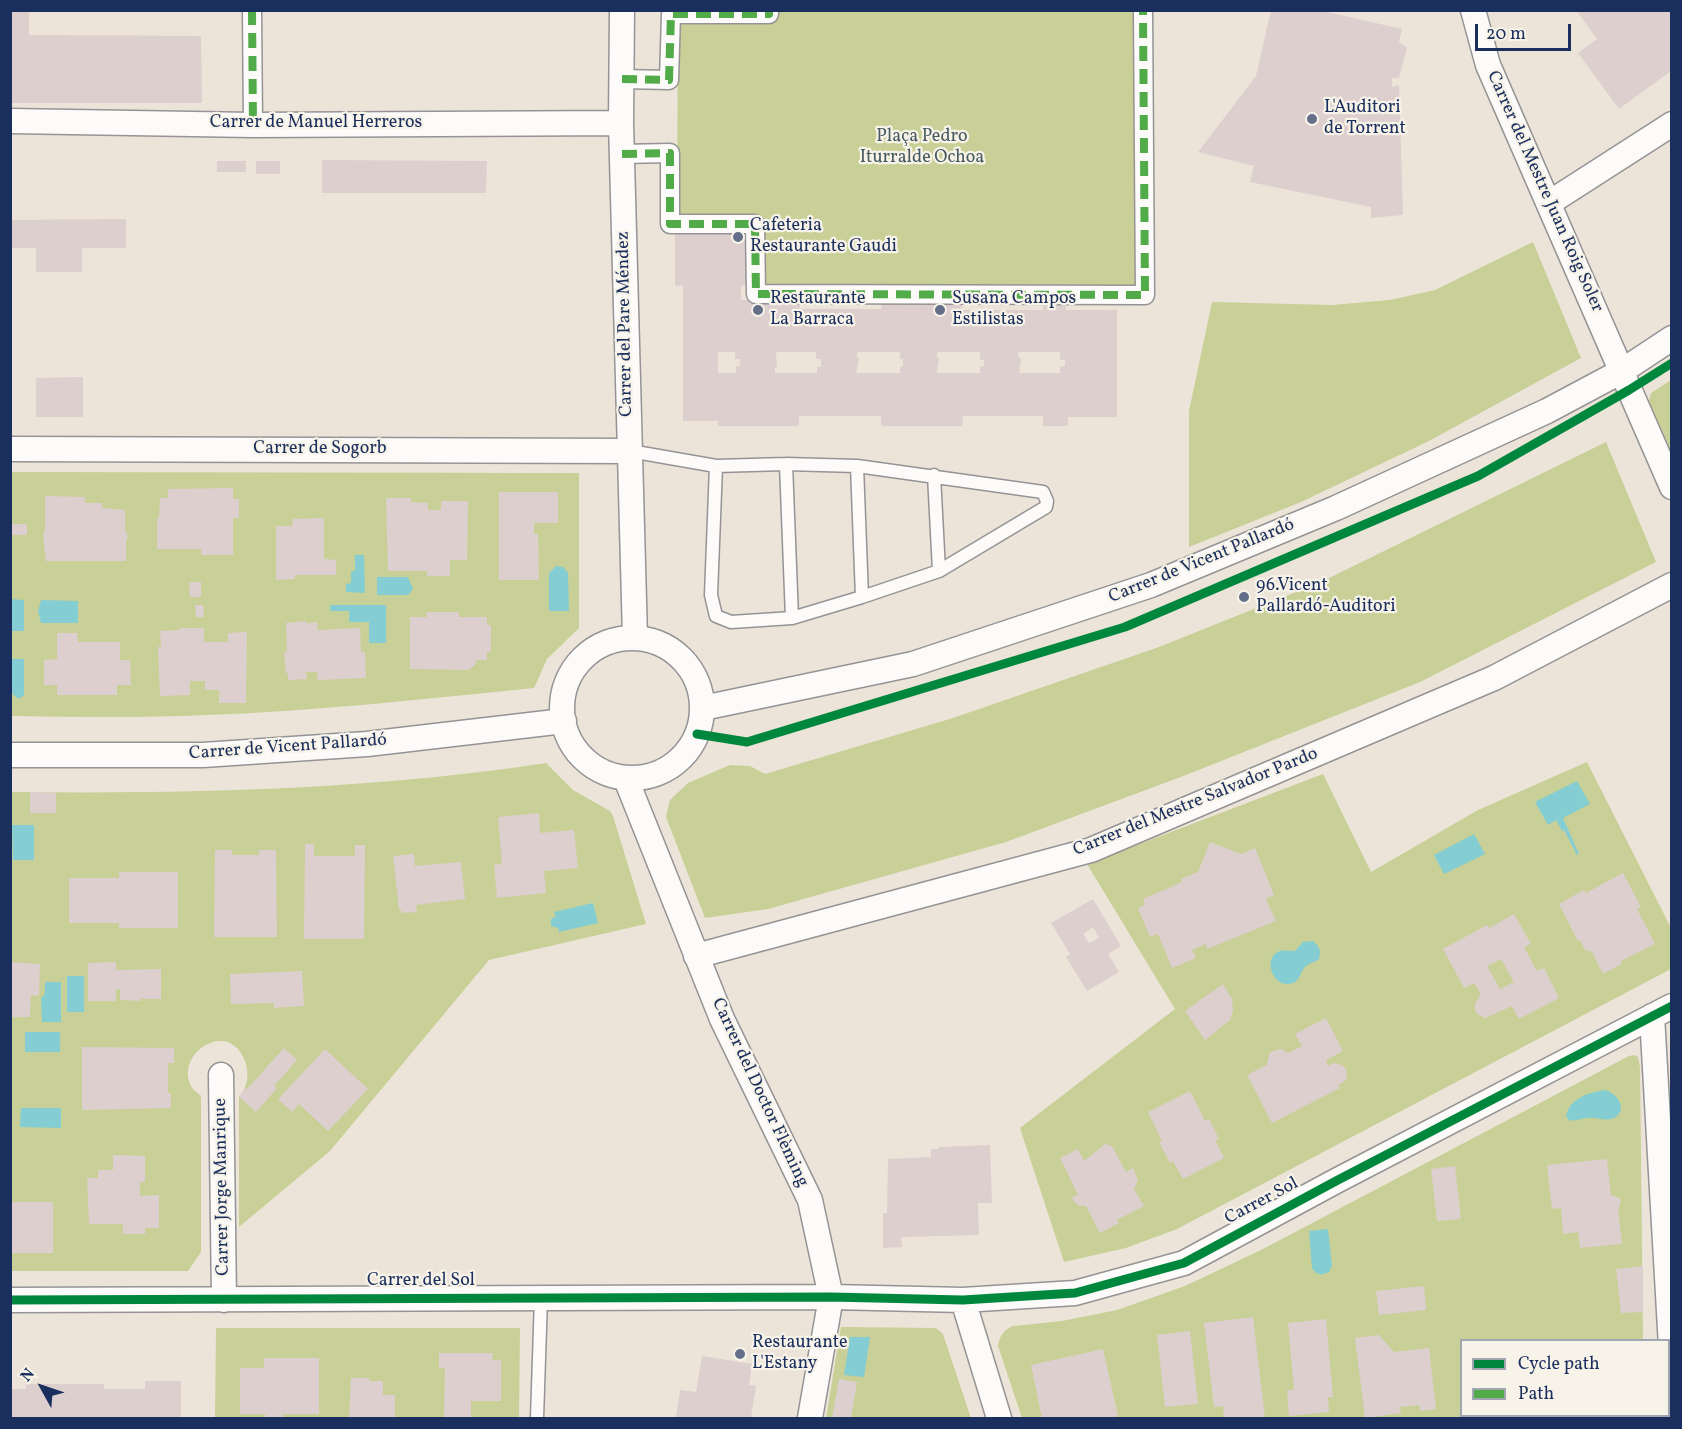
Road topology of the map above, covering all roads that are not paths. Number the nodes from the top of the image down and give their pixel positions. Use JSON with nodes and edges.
{"nodes":[{"id":1,"x":252,"y":10,"type":"edge"},
{"id":2,"x":622,"y":10,"type":"edge"},
{"id":3,"x":769,"y":10,"type":"edge"},
{"id":4,"x":1143,"y":10,"type":"edge"},
{"id":5,"x":1473,"y":10,"type":"edge"},
{"id":6,"x":622,"y":79,"type":"junction"},
{"id":7,"x":10,"y":121,"type":"edge"},
{"id":8,"x":621,"y":123,"type":"junction"},
{"id":9,"x":1671,"y":124,"type":"edge"},
{"id":10,"x":253,"y":125,"type":"junction"},
{"id":11,"x":622,"y":154,"type":"junction"},
{"id":12,"x":1549,"y":203,"type":"junction"},
{"id":13,"x":1671,"y":338,"type":"edge"},
{"id":14,"x":1622,"y":371,"type":"junction"},
{"id":15,"x":10,"y":449,"type":"edge"},
{"id":16,"x":630,"y":451,"type":"junction"},
{"id":17,"x":786,"y":464,"type":"junction"},
{"id":18,"x":716,"y":466,"type":"junction"},
{"id":19,"x":857,"y":466,"type":"junction"},
{"id":20,"x":934,"y":476,"type":"junction"},
{"id":21,"x":1671,"y":487,"type":"edge"},
{"id":22,"x":939,"y":571,"type":"junction"},
{"id":23,"x":1671,"y":585,"type":"edge"},
{"id":24,"x":862,"y":597,"type":"junction"},
{"id":25,"x":792,"y":618,"type":"junction"},
{"id":26,"x":635,"y":638,"type":"junction"},
{"id":27,"x":703,"y":708,"type":"junction"},
{"id":28,"x":564,"y":721,"type":"junction"},
{"id":29,"x":10,"y":755,"type":"edge"},
{"id":30,"x":626,"y":779,"type":"junction"},
{"id":31,"x":696,"y":956,"type":"junction"},
{"id":32,"x":1662,"y":1011,"type":"edge"},
{"id":33,"x":221,"y":1075,"type":"dead end"},
{"id":34,"x":831,"y":1297,"type":"junction"},
{"id":35,"x":541,"y":1298,"type":"junction"},
{"id":36,"x":10,"y":1300,"type":"edge"},
{"id":37,"x":224,"y":1300,"type":"junction"},
{"id":38,"x":963,"y":1300,"type":"junction"},
{"id":39,"x":1671,"y":1364,"type":"edge"},
{"id":40,"x":537,"y":1419,"type":"edge"},
{"id":41,"x":810,"y":1419,"type":"edge"},
{"id":42,"x":999,"y":1419,"type":"edge"}],
"edges":[{"from":1,"to":10,"type":"street"},
{"from":2,"to":6,"type":"street","name":"Carrer del Pare Méndez"},
{"from":3,"to":6,"type":"street"},
{"from":4,"to":11,"type":"street"},
{"from":5,"to":12,"type":"street","name":"Carrer del Mestre Juan Roig Soler"},
{"from":6,"to":8,"type":"street","name":"Carrer del Pare Méndez"},
{"from":7,"to":10,"type":"street","name":"Carrer de Manuel Herreros"},
{"from":8,"to":10,"type":"street","name":"Carrer de Manuel Herreros"},
{"from":8,"to":11,"type":"street","name":"Carrer del Pare Méndez"},
{"from":9,"to":12,"type":"street"},
{"from":11,"to":16,"type":"street","name":"Carrer del Pare Méndez"},
{"from":12,"to":14,"type":"street","name":"Carrer del Mestre Juan Roig Soler"},
{"from":13,"to":14,"type":"street","name":"Carrer de Vicent Pallardó"},
{"from":14,"to":21,"type":"street","name":"Carrer del Mestre Juan Roig Soler"},
{"from":14,"to":27,"type":"street","name":"Carrer de Vicent Pallardó"},
{"from":15,"to":16,"type":"street","name":"Carrer de Sogorb"},
{"from":16,"to":18,"type":"lane"},
{"from":16,"to":26,"type":"street","name":"Carrer del Pare Méndez"},
{"from":17,"to":18,"type":"lane"},
{"from":17,"to":19,"type":"lane"},
{"from":17,"to":25,"type":"lane"},
{"from":18,"to":25,"type":"lane"},
{"from":19,"to":20,"type":"lane"},
{"from":19,"to":24,"type":"lane"},
{"from":20,"to":22,"type":"lane"},
{"from":20,"to":22,"type":"lane"},
{"from":22,"to":24,"type":"lane"},
{"from":23,"to":31,"type":"street","name":"Carrer del Mestre Salvador Pardo"},
{"from":24,"to":25,"type":"lane"},
{"from":26,"to":27,"type":"street"},
{"from":26,"to":28,"type":"street"},
{"from":27,"to":30,"type":"street"},
{"from":28,"to":29,"type":"street","name":"Carrer de Vicent Pallardó"},
{"from":28,"to":30,"type":"street"},
{"from":30,"to":31,"type":"street","name":"Carrer del Doctor Flèming"},
{"from":31,"to":34,"type":"street","name":"Carrer del Doctor Flèming"},
{"from":32,"to":38,"type":"street","name":"Carrer Sol"},
{"from":32,"to":39,"type":"street"},
{"from":33,"to":37,"type":"street","name":"Carrer Jorge Manrique"},
{"from":34,"to":35,"type":"street","name":"Carrer del Sol"},
{"from":34,"to":38,"type":"street","name":"Carrer Sol"},
{"from":34,"to":41,"type":"street","name":"Carrer del Doctor Flèming"},
{"from":35,"to":37,"type":"street","name":"Carrer del Sol"},
{"from":35,"to":40,"type":"lane"},
{"from":36,"to":37,"type":"street","name":"Carrer del Sol"},
{"from":38,"to":42,"type":"street"}]}
